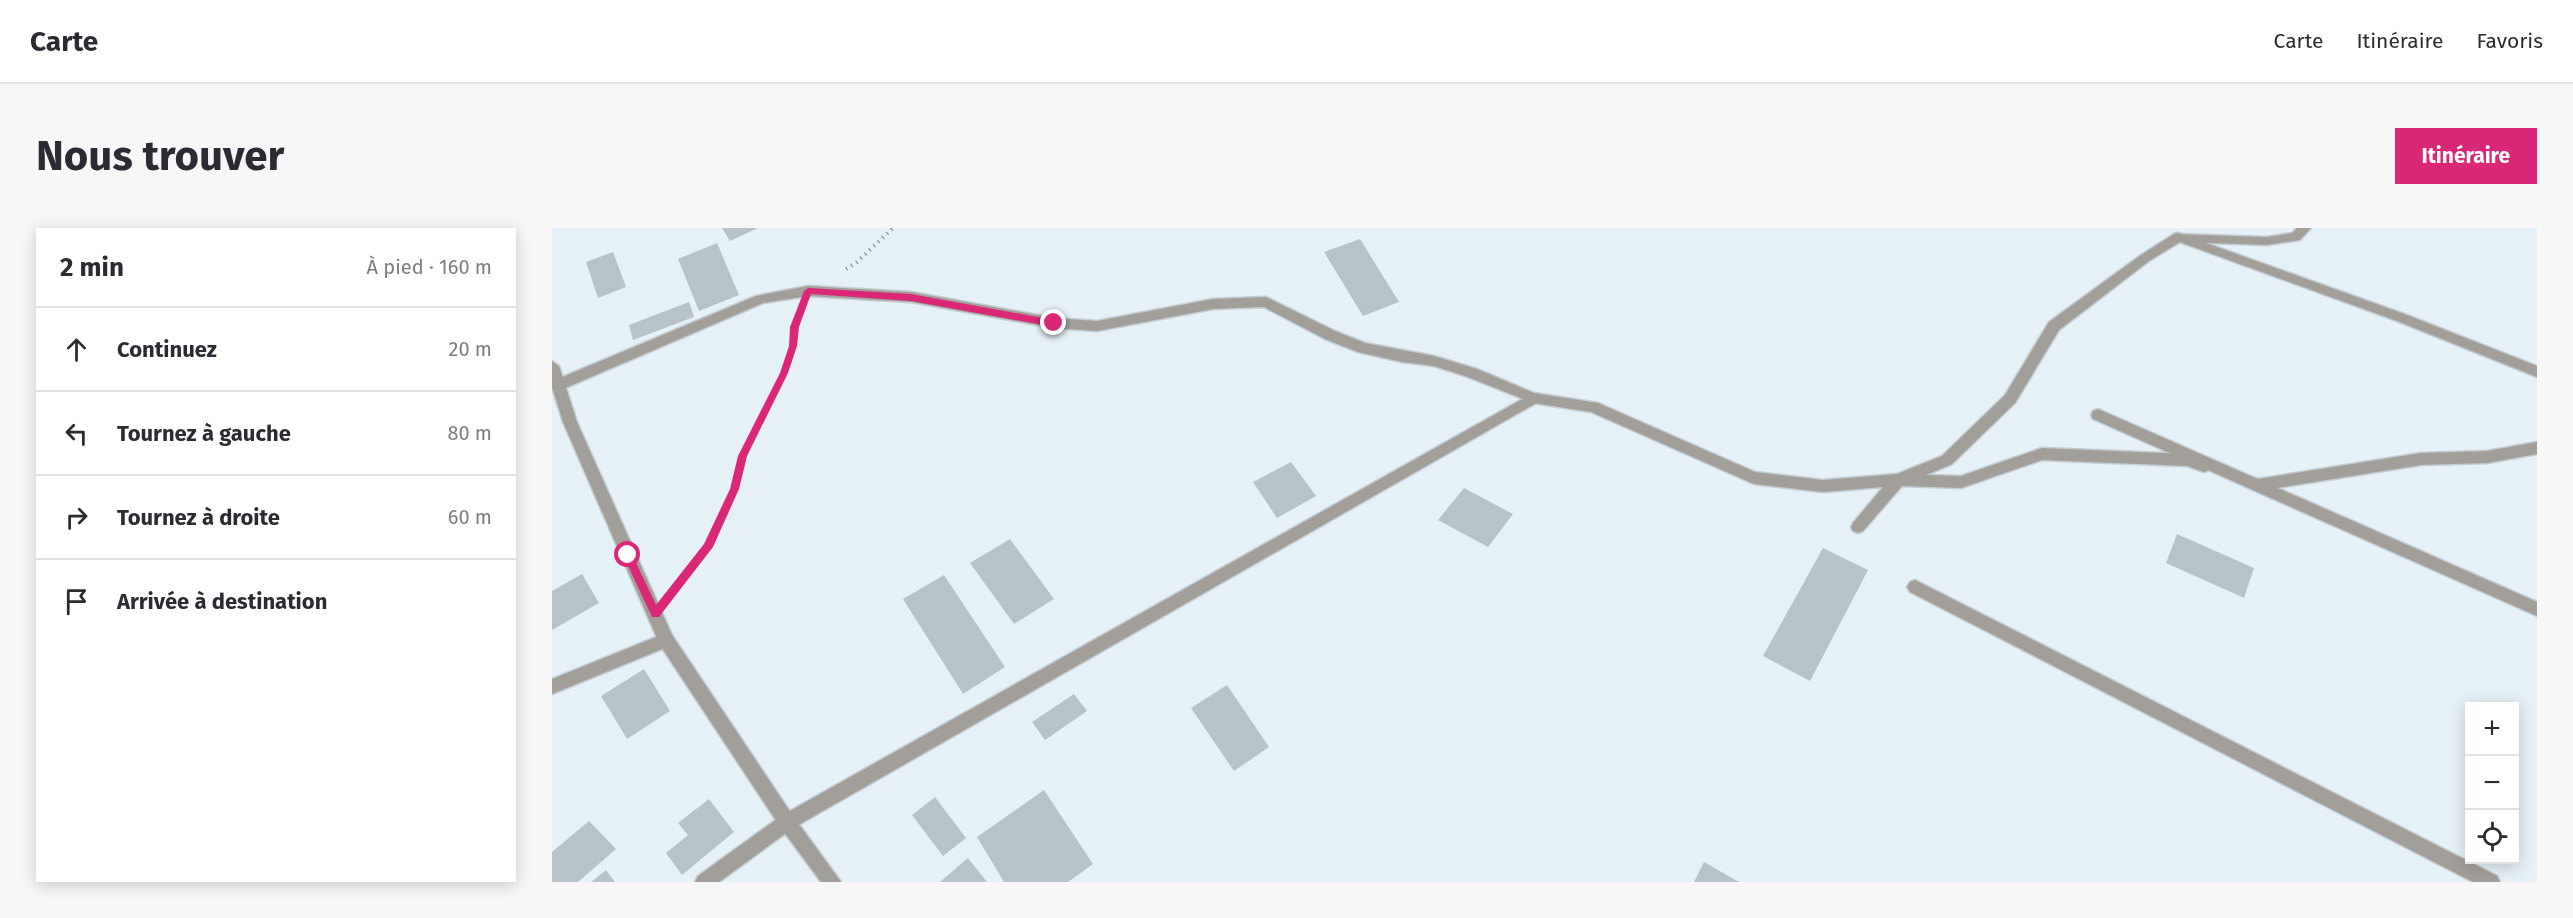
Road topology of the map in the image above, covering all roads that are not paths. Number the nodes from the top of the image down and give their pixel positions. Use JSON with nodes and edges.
{"nodes":[{"id":1,"x":2305,"y":228,"type":"edge"},
{"id":2,"x":2178,"y":237,"type":"junction"},
{"id":3,"x":552,"y":366,"type":"edge"},
{"id":4,"x":2537,"y":372,"type":"edge"},
{"id":5,"x":558,"y":385,"type":"junction"},
{"id":6,"x":1533,"y":398,"type":"junction"},
{"id":7,"x":2098,"y":415,"type":"dead end"},
{"id":8,"x":2537,"y":448,"type":"edge"},
{"id":9,"x":1898,"y":480,"type":"junction"},
{"id":10,"x":2258,"y":485,"type":"junction"},
{"id":11,"x":1858,"y":527,"type":"dead end"},
{"id":12,"x":1915,"y":587,"type":"dead end"},
{"id":13,"x":2537,"y":609,"type":"edge"},
{"id":14,"x":666,"y":640,"type":"junction"},
{"id":15,"x":552,"y":687,"type":"edge"},
{"id":16,"x":788,"y":822,"type":"junction"},
{"id":17,"x":704,"y":882,"type":"edge"},
{"id":18,"x":832,"y":882,"type":"edge"},
{"id":19,"x":2491,"y":882,"type":"edge"}],
"edges":[{"from":1,"to":2,"type":"street"},
{"from":2,"to":4,"type":"street"},
{"from":2,"to":9,"type":"street"},
{"from":3,"to":5,"type":"street"},
{"from":5,"to":6,"type":"street"},
{"from":5,"to":14,"type":"street"},
{"from":6,"to":9,"type":"street"},
{"from":6,"to":16,"type":"street"},
{"from":7,"to":10,"type":"street"},
{"from":8,"to":10,"type":"street"},
{"from":9,"to":10,"type":"street"},
{"from":9,"to":11,"type":"street"},
{"from":10,"to":13,"type":"street"},
{"from":12,"to":19,"type":"street"},
{"from":14,"to":15,"type":"street"},
{"from":14,"to":16,"type":"street"},
{"from":16,"to":17,"type":"street"},
{"from":16,"to":18,"type":"street"}]}
